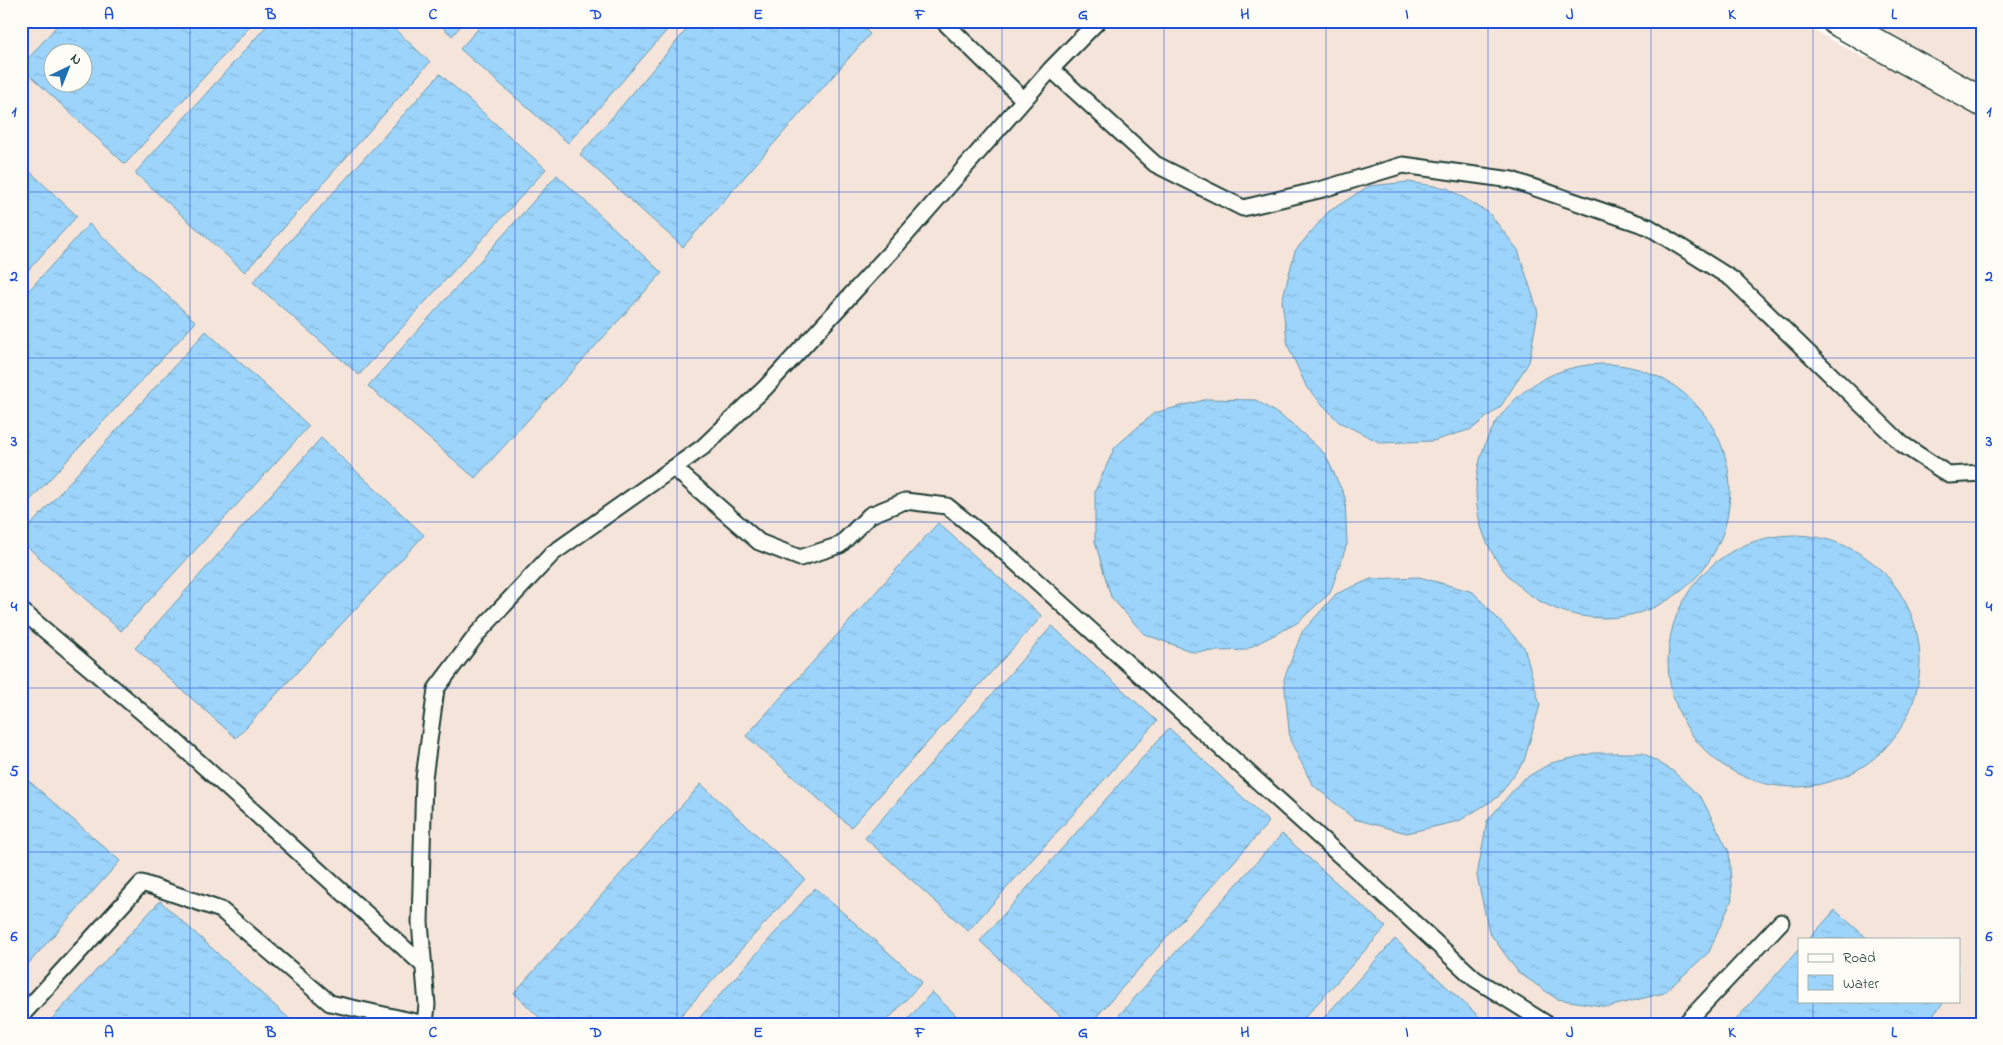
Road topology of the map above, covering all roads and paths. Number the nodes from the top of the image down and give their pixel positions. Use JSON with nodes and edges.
{"nodes":[{"id":1,"x":943,"y":21,"type":"edge"},
{"id":2,"x":1098,"y":21,"type":"edge"},
{"id":3,"x":1836,"y":21,"type":"edge"},
{"id":4,"x":1051,"y":69,"type":"junction"},
{"id":5,"x":1024,"y":100,"type":"junction"},
{"id":6,"x":1982,"y":102,"type":"edge"},
{"id":7,"x":674,"y":468,"type":"junction"},
{"id":8,"x":1982,"y":473,"type":"edge"},
{"id":9,"x":21,"y":610,"type":"edge"},
{"id":10,"x":1781,"y":922,"type":"dead end"},
{"id":11,"x":424,"y":966,"type":"junction"},
{"id":12,"x":21,"y":1016,"type":"edge"},
{"id":13,"x":425,"y":1024,"type":"edge"},
{"id":14,"x":1547,"y":1024,"type":"edge"},
{"id":15,"x":1685,"y":1024,"type":"edge"}],
"edges":[{"from":1,"to":5,"type":"lane"},
{"from":2,"to":4,"type":"lane"},
{"from":3,"to":6,"type":"street"},
{"from":4,"to":5,"type":"lane"},
{"from":4,"to":8,"type":"lane"},
{"from":5,"to":7,"type":"lane"},
{"from":7,"to":11,"type":"lane"},
{"from":7,"to":14,"type":"lane"},
{"from":9,"to":11,"type":"lane"},
{"from":10,"to":15,"type":"lane"},
{"from":11,"to":13,"type":"lane"},
{"from":12,"to":13,"type":"lane"}]}
